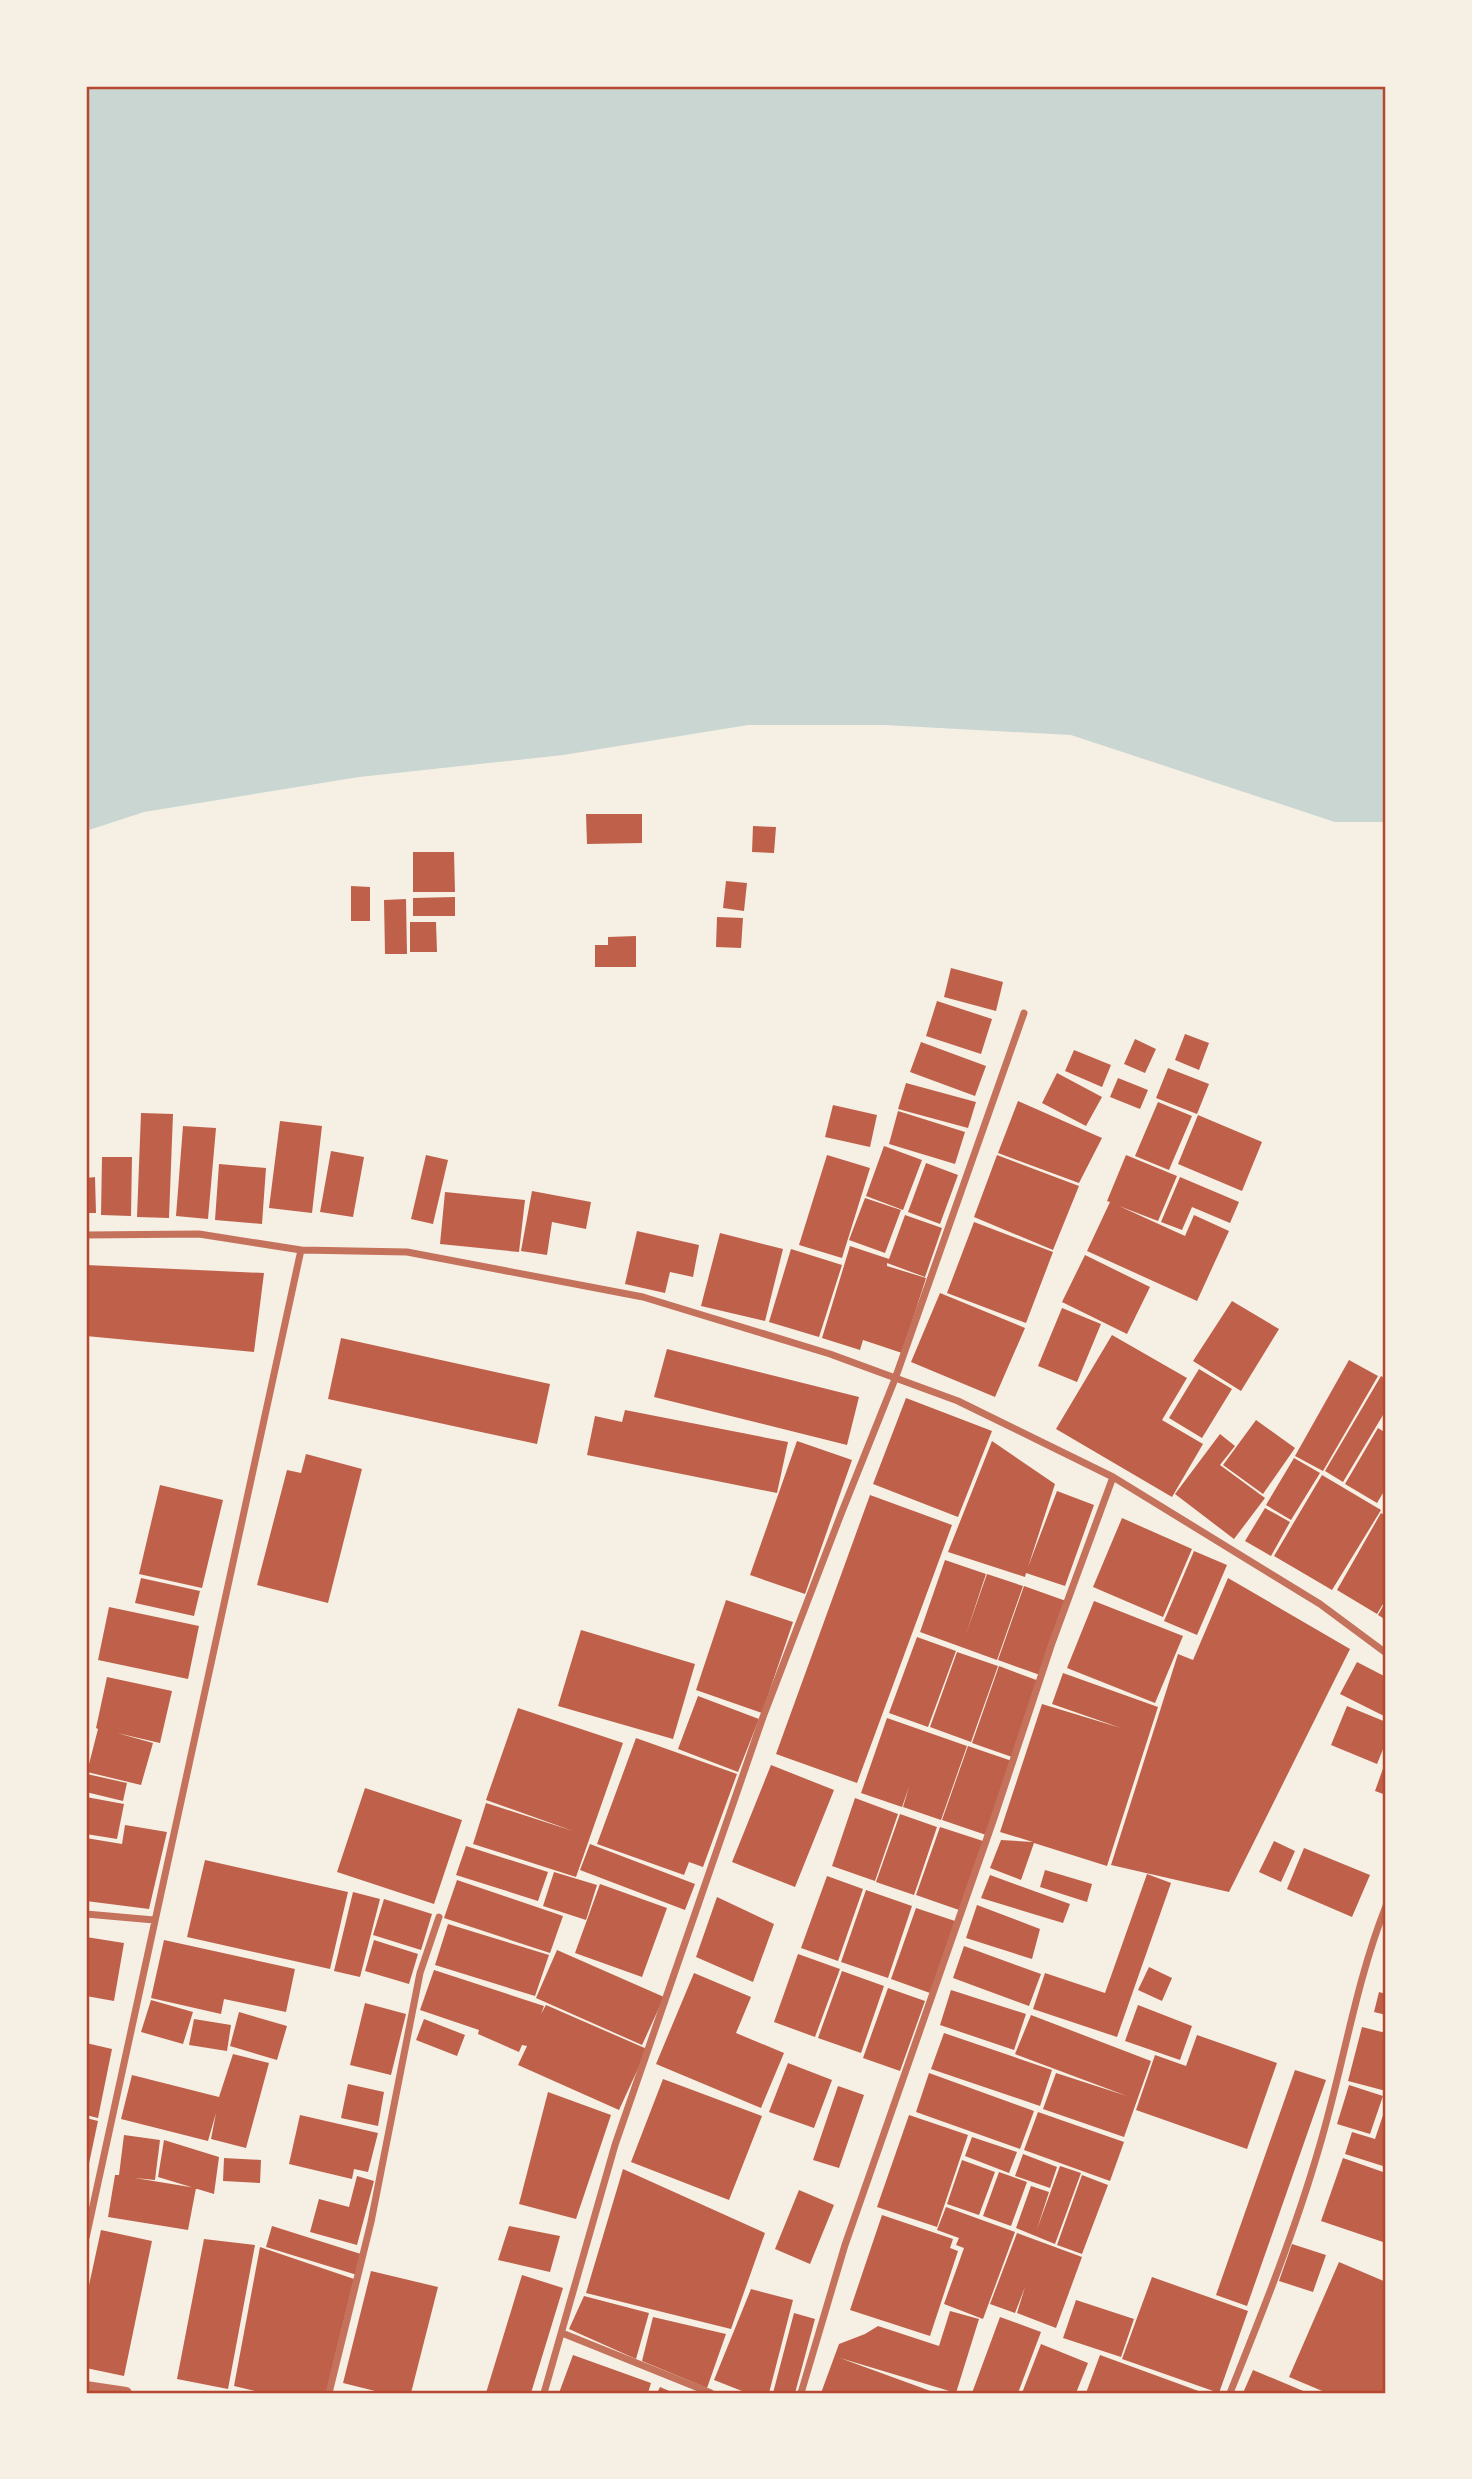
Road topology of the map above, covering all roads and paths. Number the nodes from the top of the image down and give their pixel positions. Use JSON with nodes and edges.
{"nodes":[{"id":1,"x":1024,"y":1013,"type":"dead end"},
{"id":2,"x":86,"y":1235,"type":"edge"},
{"id":3,"x":302,"y":1250,"type":"junction"},
{"id":4,"x":895,"y":1379,"type":"junction"},
{"id":5,"x":1113,"y":1476,"type":"junction"},
{"id":6,"x":1386,"y":1653,"type":"edge"},
{"id":7,"x":1386,"y":1906,"type":"edge"},
{"id":8,"x":86,"y":1914,"type":"edge"},
{"id":9,"x":439,"y":1917,"type":"dead end"},
{"id":10,"x":153,"y":1920,"type":"junction"},
{"id":11,"x":86,"y":2238,"type":"edge"},
{"id":12,"x":562,"y":2333,"type":"junction"},
{"id":13,"x":86,"y":2387,"type":"edge"},
{"id":14,"x":126,"y":2393,"type":"edge"},
{"id":15,"x":329,"y":2393,"type":"edge"},
{"id":16,"x":544,"y":2393,"type":"edge"},
{"id":17,"x":711,"y":2393,"type":"edge"},
{"id":18,"x":801,"y":2393,"type":"edge"},
{"id":19,"x":1230,"y":2393,"type":"edge"}],
"edges":[{"from":1,"to":4,"type":"street"},
{"from":2,"to":3,"type":"street"},
{"from":3,"to":4,"type":"street"},
{"from":3,"to":10,"type":"street"},
{"from":4,"to":5,"type":"street"},
{"from":4,"to":12,"type":"street"},
{"from":5,"to":6,"type":"street"},
{"from":5,"to":18,"type":"street"},
{"from":7,"to":19,"type":"street"},
{"from":8,"to":10,"type":"street"},
{"from":9,"to":15,"type":"street"},
{"from":10,"to":11,"type":"street"},
{"from":12,"to":16,"type":"street"},
{"from":12,"to":17,"type":"street"},
{"from":13,"to":14,"type":"street"}]}
